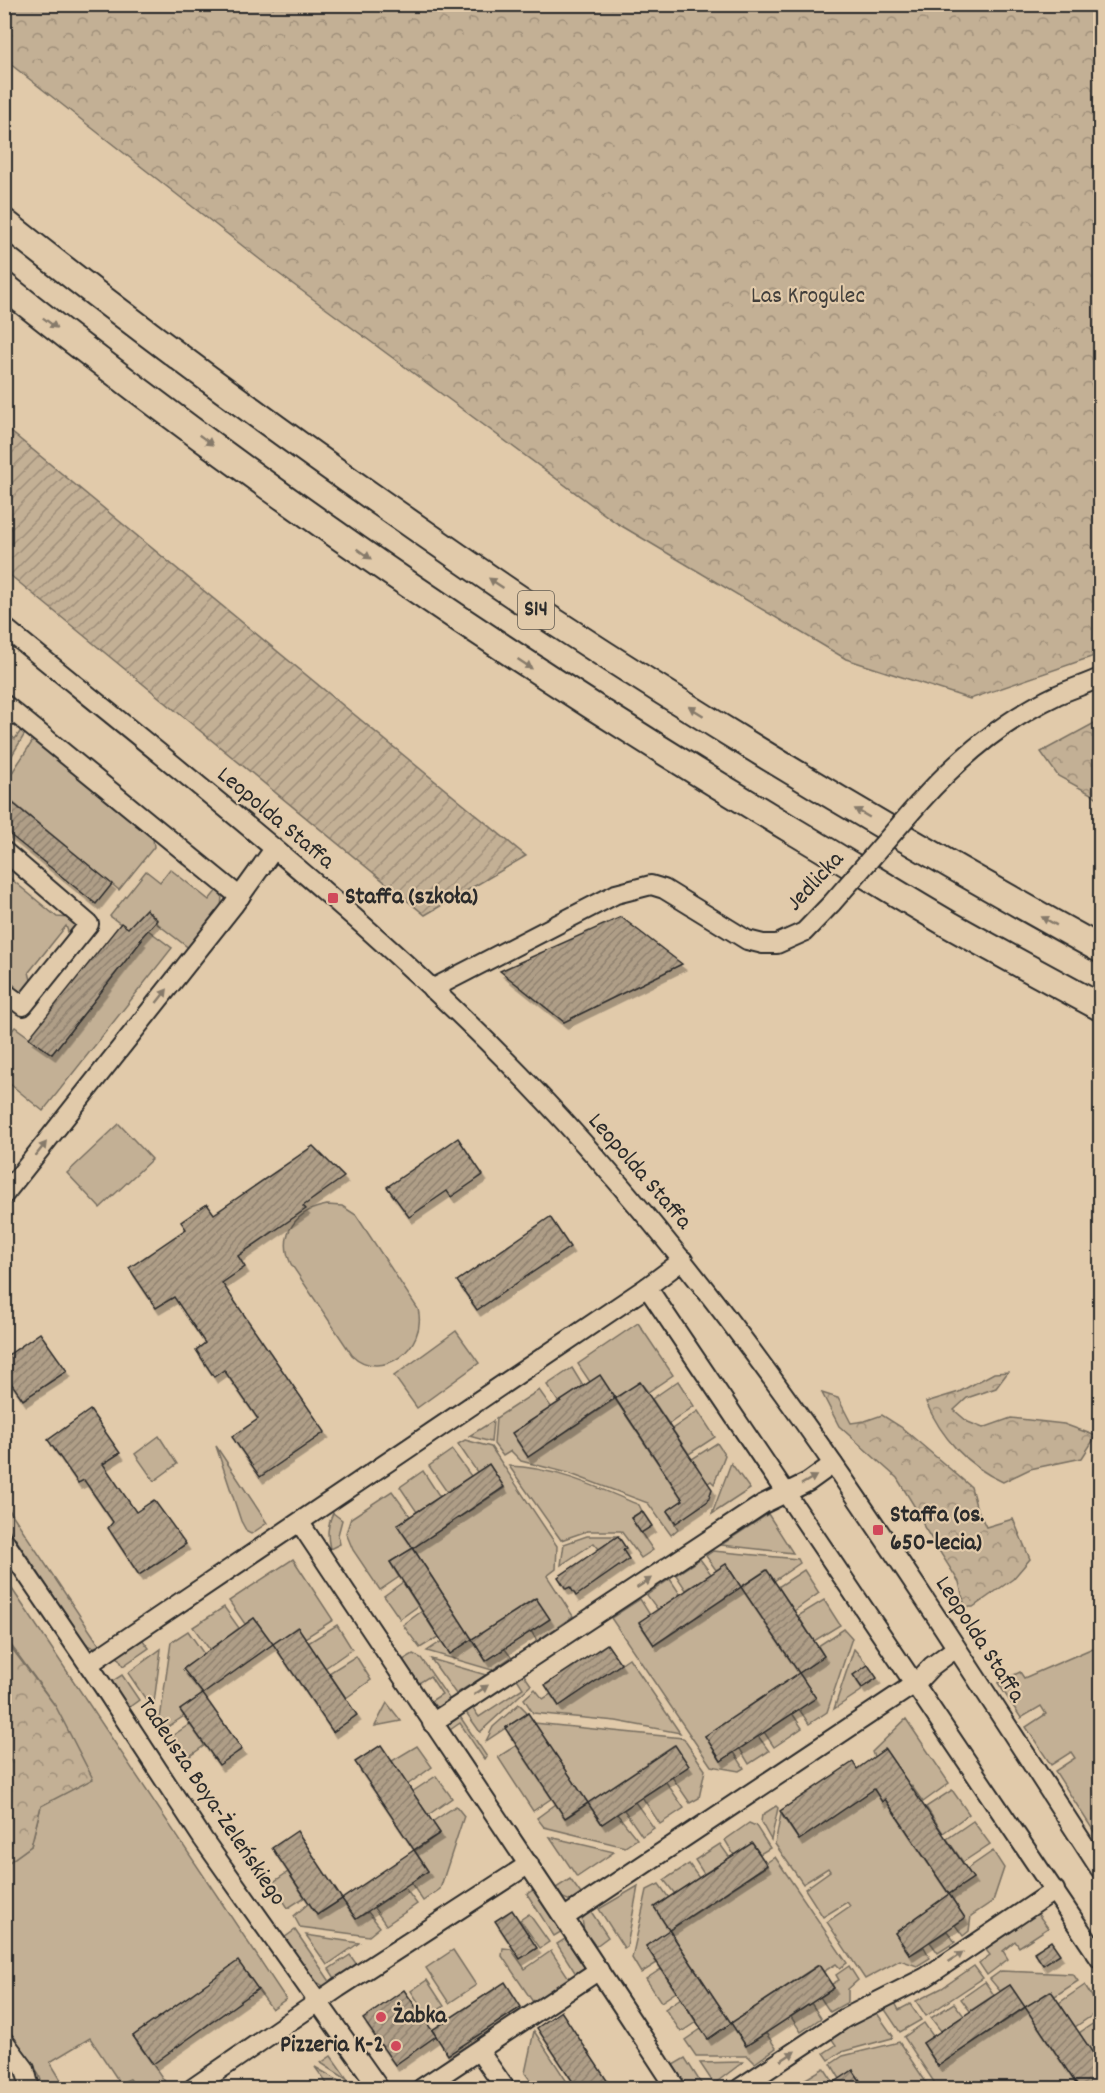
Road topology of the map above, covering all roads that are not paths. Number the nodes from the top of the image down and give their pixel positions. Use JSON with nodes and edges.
{"nodes":[{"id":1,"x":4,"y":222,"type":"edge"},
{"id":2,"x":4,"y":286,"type":"edge"},
{"id":3,"x":4,"y":627,"type":"edge"},
{"id":4,"x":1101,"y":678,"type":"edge"},
{"id":5,"x":4,"y":704,"type":"edge"},
{"id":6,"x":274,"y":849,"type":"junction"},
{"id":7,"x":4,"y":851,"type":"edge"},
{"id":8,"x":240,"y":897,"type":"junction"},
{"id":9,"x":1101,"y":949,"type":"edge"},
{"id":10,"x":432,"y":989,"type":"junction"},
{"id":11,"x":4,"y":992,"type":"edge"},
{"id":12,"x":1101,"y":1007,"type":"edge"},
{"id":13,"x":4,"y":1194,"type":"edge"},
{"id":14,"x":683,"y":1260,"type":"junction"},
{"id":15,"x":647,"y":1287,"type":"junction"},
{"id":16,"x":833,"y":1464,"type":"junction"},
{"id":17,"x":785,"y":1492,"type":"junction"},
{"id":18,"x":300,"y":1523,"type":"junction"},
{"id":19,"x":4,"y":1541,"type":"edge"},
{"id":20,"x":956,"y":1648,"type":"junction"},
{"id":21,"x":89,"y":1664,"type":"junction"},
{"id":22,"x":916,"y":1683,"type":"junction"},
{"id":23,"x":432,"y":1723,"type":"junction"},
{"id":24,"x":529,"y":1863,"type":"junction"},
{"id":25,"x":1101,"y":1869,"type":"edge"},
{"id":26,"x":1054,"y":1890,"type":"junction"},
{"id":27,"x":564,"y":1917,"type":"junction"},
{"id":28,"x":1101,"y":1959,"type":"edge"},
{"id":29,"x":599,"y":1970,"type":"junction"},
{"id":30,"x":319,"y":2001,"type":"junction"},
{"id":31,"x":4,"y":2041,"type":"edge"},
{"id":32,"x":479,"y":2051,"type":"junction"},
{"id":33,"x":30,"y":2088,"type":"edge"},
{"id":34,"x":193,"y":2088,"type":"edge"},
{"id":35,"x":380,"y":2088,"type":"edge"},
{"id":36,"x":422,"y":2088,"type":"edge"},
{"id":37,"x":505,"y":2088,"type":"edge"},
{"id":38,"x":676,"y":2088,"type":"edge"},
{"id":39,"x":740,"y":2088,"type":"edge"}],
"edges":[{"from":9,"to":1,"type":"highway","number":"S14","one_way":true},
{"from":2,"to":12,"type":"highway","number":"S14","one_way":true},
{"from":3,"to":6,"type":"street","name":"Leopolda Staffa"},
{"from":4,"to":10,"type":"street","name":"Jedlicka","bridge":true},
{"from":5,"to":8,"type":"street"},
{"from":6,"to":8,"type":"street"},
{"from":6,"to":10,"type":"street","name":"Leopolda Staffa"},
{"from":7,"to":11,"type":"street"},
{"from":13,"to":8,"type":"street","one_way":true},
{"from":10,"to":14,"type":"street","name":"Leopolda Staffa"},
{"from":14,"to":15,"type":"street"},
{"from":14,"to":16,"type":"street","name":"Leopolda Staffa"},
{"from":15,"to":17,"type":"street"},
{"from":15,"to":18,"type":"street"},
{"from":17,"to":16,"type":"street","one_way":true},
{"from":16,"to":20,"type":"street","name":"Leopolda Staffa"},
{"from":17,"to":22,"type":"street"},
{"from":23,"to":17,"type":"street","one_way":true},
{"from":18,"to":21,"type":"street"},
{"from":18,"to":23,"type":"street"},
{"from":19,"to":21,"type":"street","name":"Tadeusza Boya-Żeleńskiego"},
{"from":20,"to":22,"type":"street"},
{"from":20,"to":25,"type":"street","name":"Leopolda Staffa"},
{"from":21,"to":30,"type":"street","name":"Tadeusza Boya-Żeleńskiego"},
{"from":22,"to":26,"type":"street"},
{"from":22,"to":27,"type":"street"},
{"from":23,"to":24,"type":"street"},
{"from":24,"to":27,"type":"street"},
{"from":24,"to":30,"type":"street"},
{"from":26,"to":28,"type":"street"},
{"from":39,"to":26,"type":"street","one_way":true},
{"from":27,"to":29,"type":"street"},
{"from":29,"to":32,"type":"street"},
{"from":29,"to":38,"type":"street"},
{"from":30,"to":34,"type":"street"},
{"from":30,"to":35,"type":"street","name":"Tadeusza Boya-Żeleńskiego"},
{"from":31,"to":33,"type":"street"},
{"from":32,"to":36,"type":"street"},
{"from":32,"to":37,"type":"street"}]}
